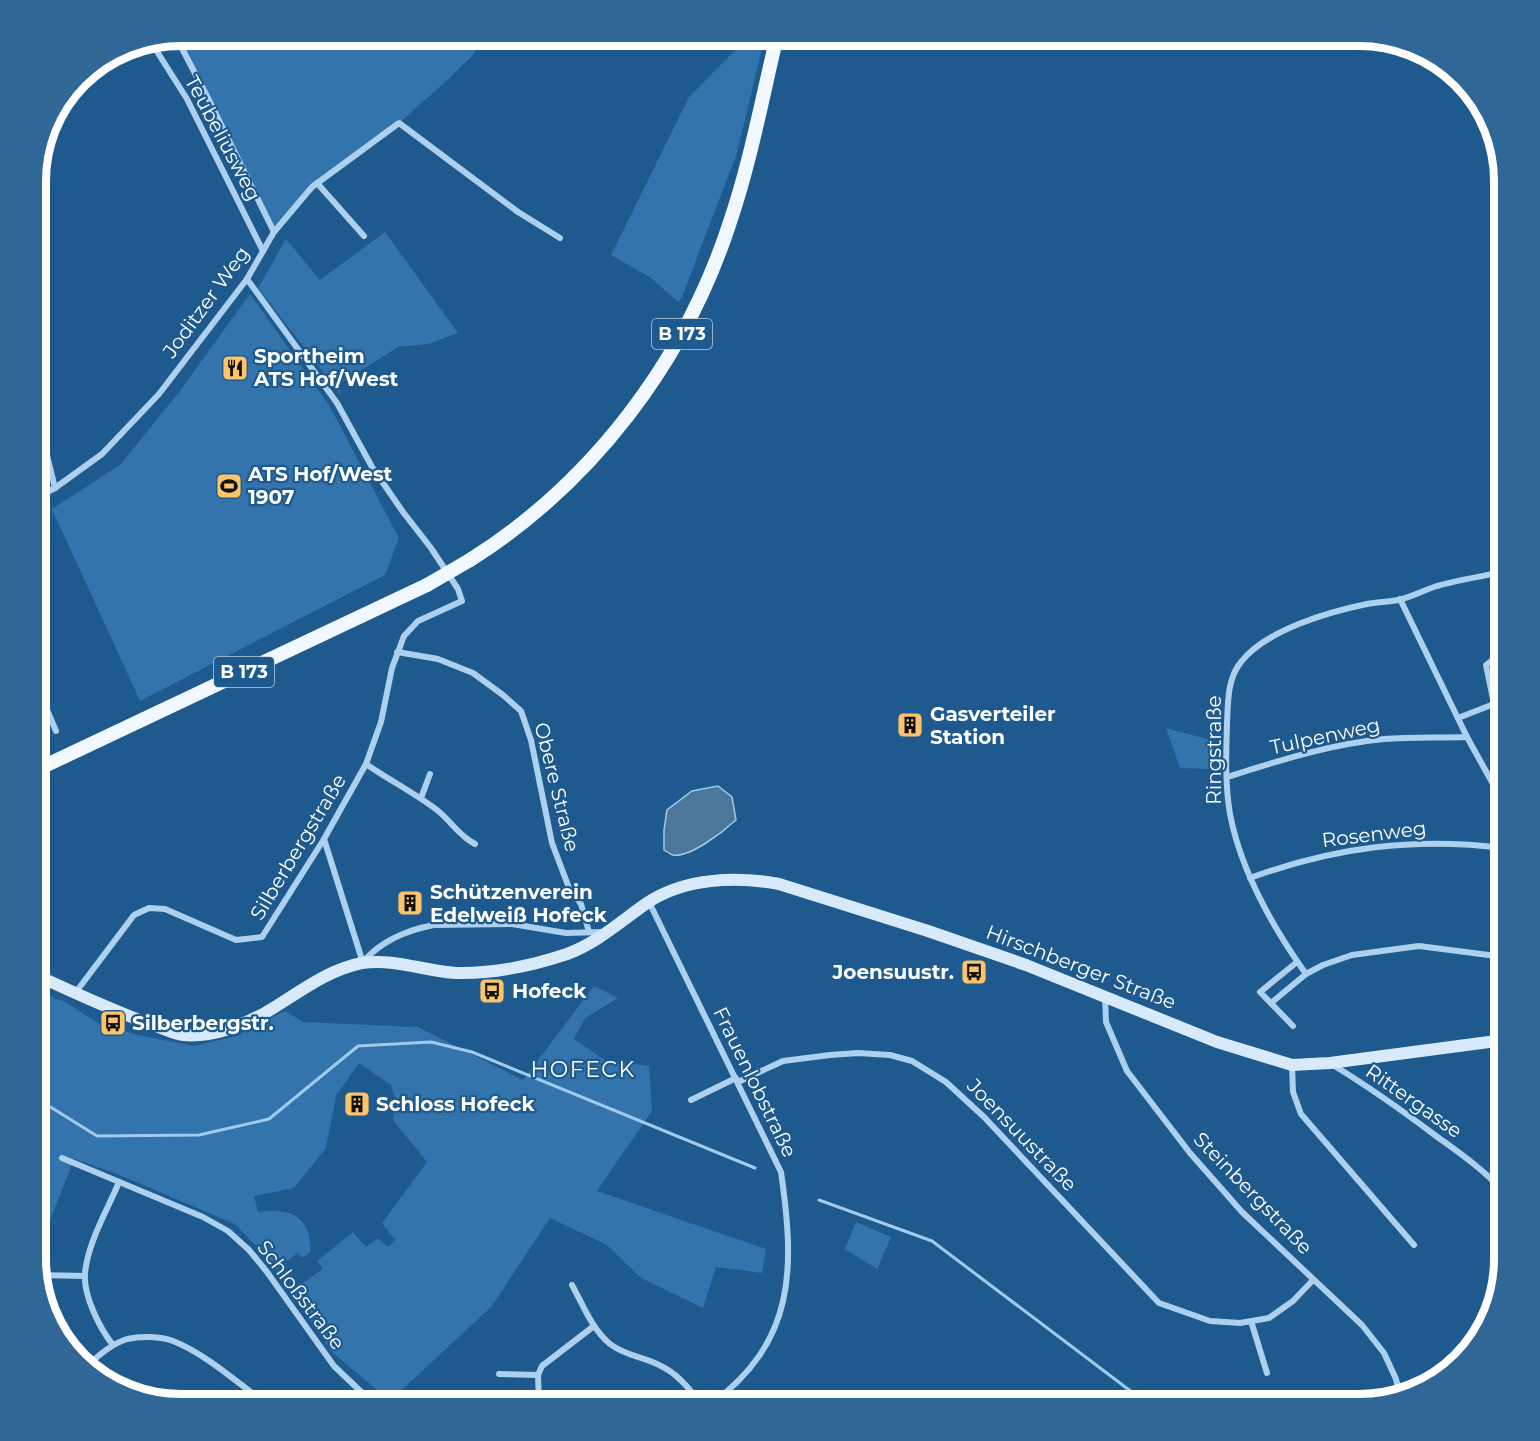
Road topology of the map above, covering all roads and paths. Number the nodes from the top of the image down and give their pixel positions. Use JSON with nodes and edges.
{"nodes":[{"id":1,"x":181,"y":46,"type":"edge"},
{"id":2,"x":775,"y":46,"type":"edge"},
{"id":3,"x":155,"y":49,"type":"edge"},
{"id":4,"x":317,"y":183,"type":"junction"},
{"id":5,"x":274,"y":232,"type":"junction"},
{"id":6,"x":364,"y":236,"type":"dead end"},
{"id":7,"x":560,"y":237,"type":"dead end"},
{"id":8,"x":263,"y":251,"type":"junction"},
{"id":9,"x":247,"y":279,"type":"junction"},
{"id":10,"x":47,"y":456,"type":"edge"},
{"id":11,"x":55,"y":488,"type":"junction"},
{"id":12,"x":47,"y":492,"type":"edge"},
{"id":13,"x":1493,"y":574,"type":"edge"},
{"id":14,"x":1400,"y":599,"type":"junction"},
{"id":15,"x":397,"y":652,"type":"junction"},
{"id":16,"x":1493,"y":659,"type":"edge"},
{"id":17,"x":1493,"y":701,"type":"edge"},
{"id":18,"x":1494,"y":704,"type":"edge"},
{"id":19,"x":47,"y":710,"type":"edge"},
{"id":20,"x":1458,"y":718,"type":"junction"},
{"id":21,"x":56,"y":731,"type":"dead end"},
{"id":22,"x":1467,"y":737,"type":"junction"},
{"id":23,"x":366,"y":764,"type":"junction"},
{"id":24,"x":47,"y":765,"type":"edge"},
{"id":25,"x":429,"y":774,"type":"dead end"},
{"id":26,"x":1227,"y":777,"type":"junction"},
{"id":27,"x":1494,"y":785,"type":"edge"},
{"id":28,"x":421,"y":798,"type":"junction"},
{"id":29,"x":324,"y":839,"type":"junction"},
{"id":30,"x":475,"y":844,"type":"dead end"},
{"id":31,"x":1494,"y":847,"type":"edge"},
{"id":32,"x":1250,"y":878,"type":"junction"},
{"id":33,"x":649,"y":902,"type":"junction"},
{"id":34,"x":589,"y":932,"type":"junction"},
{"id":35,"x":609,"y":932,"type":"junction"},
{"id":36,"x":1494,"y":956,"type":"edge"},
{"id":37,"x":1298,"y":962,"type":"junction"},
{"id":38,"x":363,"y":963,"type":"junction"},
{"id":39,"x":1306,"y":974,"type":"junction"},
{"id":40,"x":47,"y":980,"type":"edge"},
{"id":41,"x":75,"y":993,"type":"junction"},
{"id":42,"x":1106,"y":996,"type":"junction"},
{"id":43,"x":1271,"y":1003,"type":"junction"},
{"id":44,"x":1293,"y":1026,"type":"dead end"},
{"id":45,"x":1494,"y":1041,"type":"edge"},
{"id":46,"x":1292,"y":1065,"type":"junction"},
{"id":47,"x":1333,"y":1065,"type":"junction"},
{"id":48,"x":737,"y":1080,"type":"junction"},
{"id":49,"x":691,"y":1100,"type":"dead end"},
{"id":50,"x":62,"y":1158,"type":"dead end"},
{"id":51,"x":1494,"y":1180,"type":"edge"},
{"id":52,"x":118,"y":1182,"type":"junction"},
{"id":53,"x":1414,"y":1245,"type":"dead end"},
{"id":54,"x":48,"y":1275,"type":"edge"},
{"id":55,"x":84,"y":1276,"type":"junction"},
{"id":56,"x":1313,"y":1280,"type":"junction"},
{"id":57,"x":572,"y":1285,"type":"dead end"},
{"id":58,"x":1251,"y":1321,"type":"junction"},
{"id":59,"x":594,"y":1326,"type":"junction"},
{"id":60,"x":113,"y":1345,"type":"junction"},
{"id":61,"x":93,"y":1361,"type":"edge"},
{"id":62,"x":1267,"y":1373,"type":"dead end"},
{"id":63,"x":500,"y":1374,"type":"dead end"},
{"id":64,"x":538,"y":1375,"type":"junction"},
{"id":65,"x":1398,"y":1388,"type":"edge"},
{"id":66,"x":253,"y":1394,"type":"edge"},
{"id":67,"x":363,"y":1394,"type":"edge"},
{"id":68,"x":539,"y":1394,"type":"edge"},
{"id":69,"x":691,"y":1394,"type":"edge"},
{"id":70,"x":725,"y":1394,"type":"edge"}],
"edges":[{"from":1,"to":5,"type":"street"},
{"from":2,"to":24,"type":"main road","number":"B 173","bridge":true},
{"from":3,"to":8,"type":"street","name":"Teubeliusweg"},
{"from":4,"to":5,"type":"street","name":"Joditzer Weg"},
{"from":4,"to":6,"type":"street"},
{"from":4,"to":7,"type":"street","name":"Joditzer Weg"},
{"from":5,"to":8,"type":"street","name":"Joditzer Weg"},
{"from":8,"to":9,"type":"street","name":"Joditzer Weg"},
{"from":9,"to":11,"type":"street","name":"Joditzer Weg"},
{"from":9,"to":15,"type":"street","name":"Silberbergstraße"},
{"from":10,"to":11,"type":"street"},
{"from":11,"to":12,"type":"street","name":"Joditzer Weg"},
{"from":13,"to":14,"type":"street","name":"Ringstraße"},
{"from":14,"to":20,"type":"street"},
{"from":14,"to":26,"type":"street","name":"Ringstraße"},
{"from":15,"to":23,"type":"street","name":"Silberbergstraße"},
{"from":15,"to":34,"type":"street","name":"Obere Straße"},
{"from":16,"to":17,"type":"street"},
{"from":18,"to":20,"type":"street"},
{"from":19,"to":21,"type":"street"},
{"from":20,"to":22,"type":"street"},
{"from":22,"to":26,"type":"street","name":"Tulpenweg"},
{"from":22,"to":27,"type":"street"},
{"from":23,"to":28,"type":"street"},
{"from":23,"to":29,"type":"street","name":"Silberbergstraße"},
{"from":25,"to":28,"type":"street"},
{"from":26,"to":32,"type":"street","name":"Ringstraße"},
{"from":28,"to":30,"type":"street"},
{"from":29,"to":38,"type":"street"},
{"from":29,"to":41,"type":"street","name":"Silberbergstraße"},
{"from":31,"to":32,"type":"street","name":"Rosenweg"},
{"from":32,"to":37,"type":"street","name":"Ringstraße"},
{"from":33,"to":35,"type":"main road","name":"Hirschberger Straße"},
{"from":33,"to":42,"type":"main road","name":"Hirschberger Straße"},
{"from":33,"to":48,"type":"street","name":"Frauenlobstraße"},
{"from":34,"to":35,"type":"street"},
{"from":34,"to":38,"type":"street"},
{"from":35,"to":38,"type":"main road","name":"Hirschberger Straße"},
{"from":36,"to":39,"type":"street"},
{"from":37,"to":39,"type":"street","name":"Ringstraße"},
{"from":37,"to":43,"type":"street"},
{"from":38,"to":41,"type":"main road","name":"Hirschberger Straße"},
{"from":39,"to":43,"type":"street"},
{"from":40,"to":41,"type":"main road","name":"Hirschberger Straße"},
{"from":42,"to":46,"type":"main road","name":"Hirschberger Straße"},
{"from":42,"to":56,"type":"street","name":"Steinbergstraße"},
{"from":43,"to":44,"type":"street"},
{"from":45,"to":47,"type":"main road","name":"Hirschberger Straße"},
{"from":46,"to":47,"type":"main road","name":"Hirschberger Straße"},
{"from":46,"to":53,"type":"street"},
{"from":47,"to":51,"type":"street","name":"Rittergasse"},
{"from":48,"to":49,"type":"street","name":"Joensuustraße"},
{"from":48,"to":58,"type":"street","name":"Joensuustraße"},
{"from":48,"to":70,"type":"street","name":"Frauenlobstraße"},
{"from":50,"to":52,"type":"street","name":"Schloßstraße"},
{"from":52,"to":55,"type":"street"},
{"from":52,"to":67,"type":"street","name":"Schloßstraße"},
{"from":54,"to":55,"type":"street"},
{"from":55,"to":60,"type":"street"},
{"from":56,"to":58,"type":"street","name":"Joensuustraße"},
{"from":56,"to":65,"type":"street","name":"Steinbergstraße"},
{"from":57,"to":59,"type":"street"},
{"from":58,"to":62,"type":"street"},
{"from":59,"to":64,"type":"street"},
{"from":59,"to":69,"type":"street"},
{"from":60,"to":61,"type":"street"},
{"from":60,"to":66,"type":"street"},
{"from":63,"to":64,"type":"street"},
{"from":64,"to":68,"type":"street"}]}
